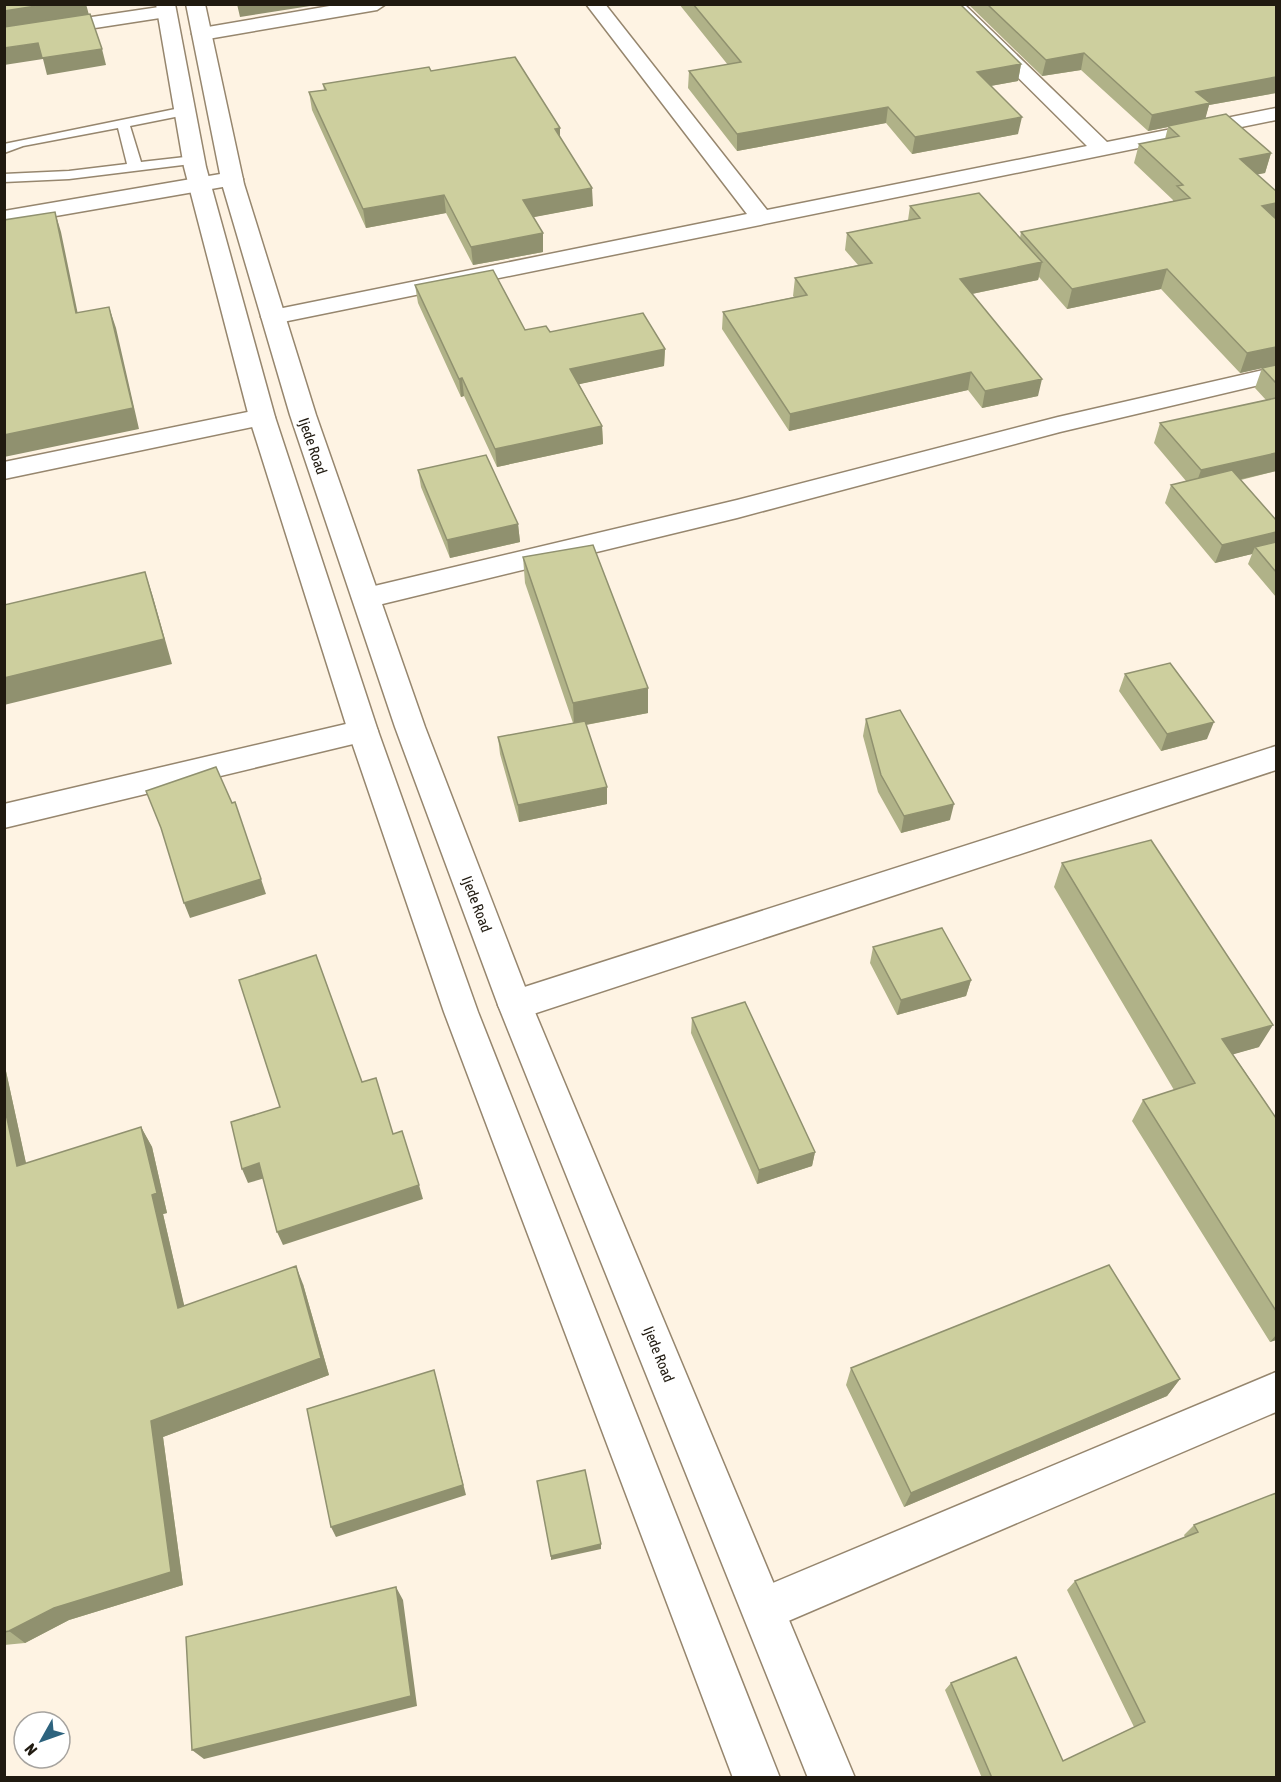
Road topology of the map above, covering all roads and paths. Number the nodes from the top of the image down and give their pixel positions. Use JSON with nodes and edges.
{"nodes":[{"id":1,"x":377,"y":4,"type":"edge"},
{"id":2,"x":595,"y":4,"type":"edge"},
{"id":3,"x":953,"y":4,"type":"edge"},
{"id":4,"x":182,"y":14,"type":"edge"},
{"id":5,"x":4,"y":36,"type":"edge"},
{"id":6,"x":185,"y":111,"type":"junction"},
{"id":7,"x":1276,"y":114,"type":"edge"},
{"id":8,"x":123,"y":123,"type":"junction"},
{"id":9,"x":4,"y":148,"type":"edge"},
{"id":10,"x":1101,"y":148,"type":"junction"},
{"id":11,"x":135,"y":167,"type":"junction"},
{"id":12,"x":197,"y":172,"type":"junction"},
{"id":13,"x":4,"y":178,"type":"edge"},
{"id":14,"x":232,"y":179,"type":"junction"},
{"id":15,"x":4,"y":218,"type":"edge"},
{"id":16,"x":762,"y":219,"type":"junction"},
{"id":17,"x":273,"y":317,"type":"junction"},
{"id":18,"x":1276,"y":374,"type":"edge"},
{"id":19,"x":262,"y":417,"type":"junction"},
{"id":20,"x":4,"y":471,"type":"edge"},
{"id":21,"x":366,"y":598,"type":"junction"},
{"id":22,"x":363,"y":731,"type":"junction"},
{"id":23,"x":1276,"y":758,"type":"edge"},
{"id":24,"x":4,"y":816,"type":"edge"},
{"id":25,"x":515,"y":1005,"type":"junction"},
{"id":26,"x":1276,"y":1392,"type":"edge"},
{"id":27,"x":765,"y":1609,"type":"junction"},
{"id":28,"x":757,"y":1778,"type":"edge"},
{"id":29,"x":832,"y":1778,"type":"edge"}],
"edges":[{"from":1,"to":4,"type":"street"},
{"from":2,"to":16,"type":"street"},
{"from":3,"to":10,"type":"street"},
{"from":4,"to":5,"type":"street"},
{"from":4,"to":6,"type":"street"},
{"from":4,"to":14,"type":"street","name":"Ijede Road"},
{"from":6,"to":8,"type":"lane"},
{"from":6,"to":12,"type":"street"},
{"from":7,"to":10,"type":"street"},
{"from":8,"to":9,"type":"lane"},
{"from":8,"to":11,"type":"lane"},
{"from":10,"to":16,"type":"street"},
{"from":11,"to":12,"type":"lane"},
{"from":11,"to":13,"type":"lane"},
{"from":12,"to":14,"type":"street"},
{"from":12,"to":15,"type":"street"},
{"from":12,"to":19,"type":"street"},
{"from":14,"to":17,"type":"street","name":"Ijede Road"},
{"from":16,"to":17,"type":"street"},
{"from":17,"to":21,"type":"street","name":"Ijede Road"},
{"from":18,"to":21,"type":"street"},
{"from":19,"to":20,"type":"street"},
{"from":19,"to":22,"type":"street"},
{"from":21,"to":25,"type":"street","name":"Ijede Road"},
{"from":22,"to":24,"type":"street"},
{"from":22,"to":28,"type":"street"},
{"from":23,"to":25,"type":"street"},
{"from":25,"to":27,"type":"street","name":"Ijede Road"},
{"from":26,"to":27,"type":"street"},
{"from":27,"to":29,"type":"street","name":"Ijede Road"}]}
